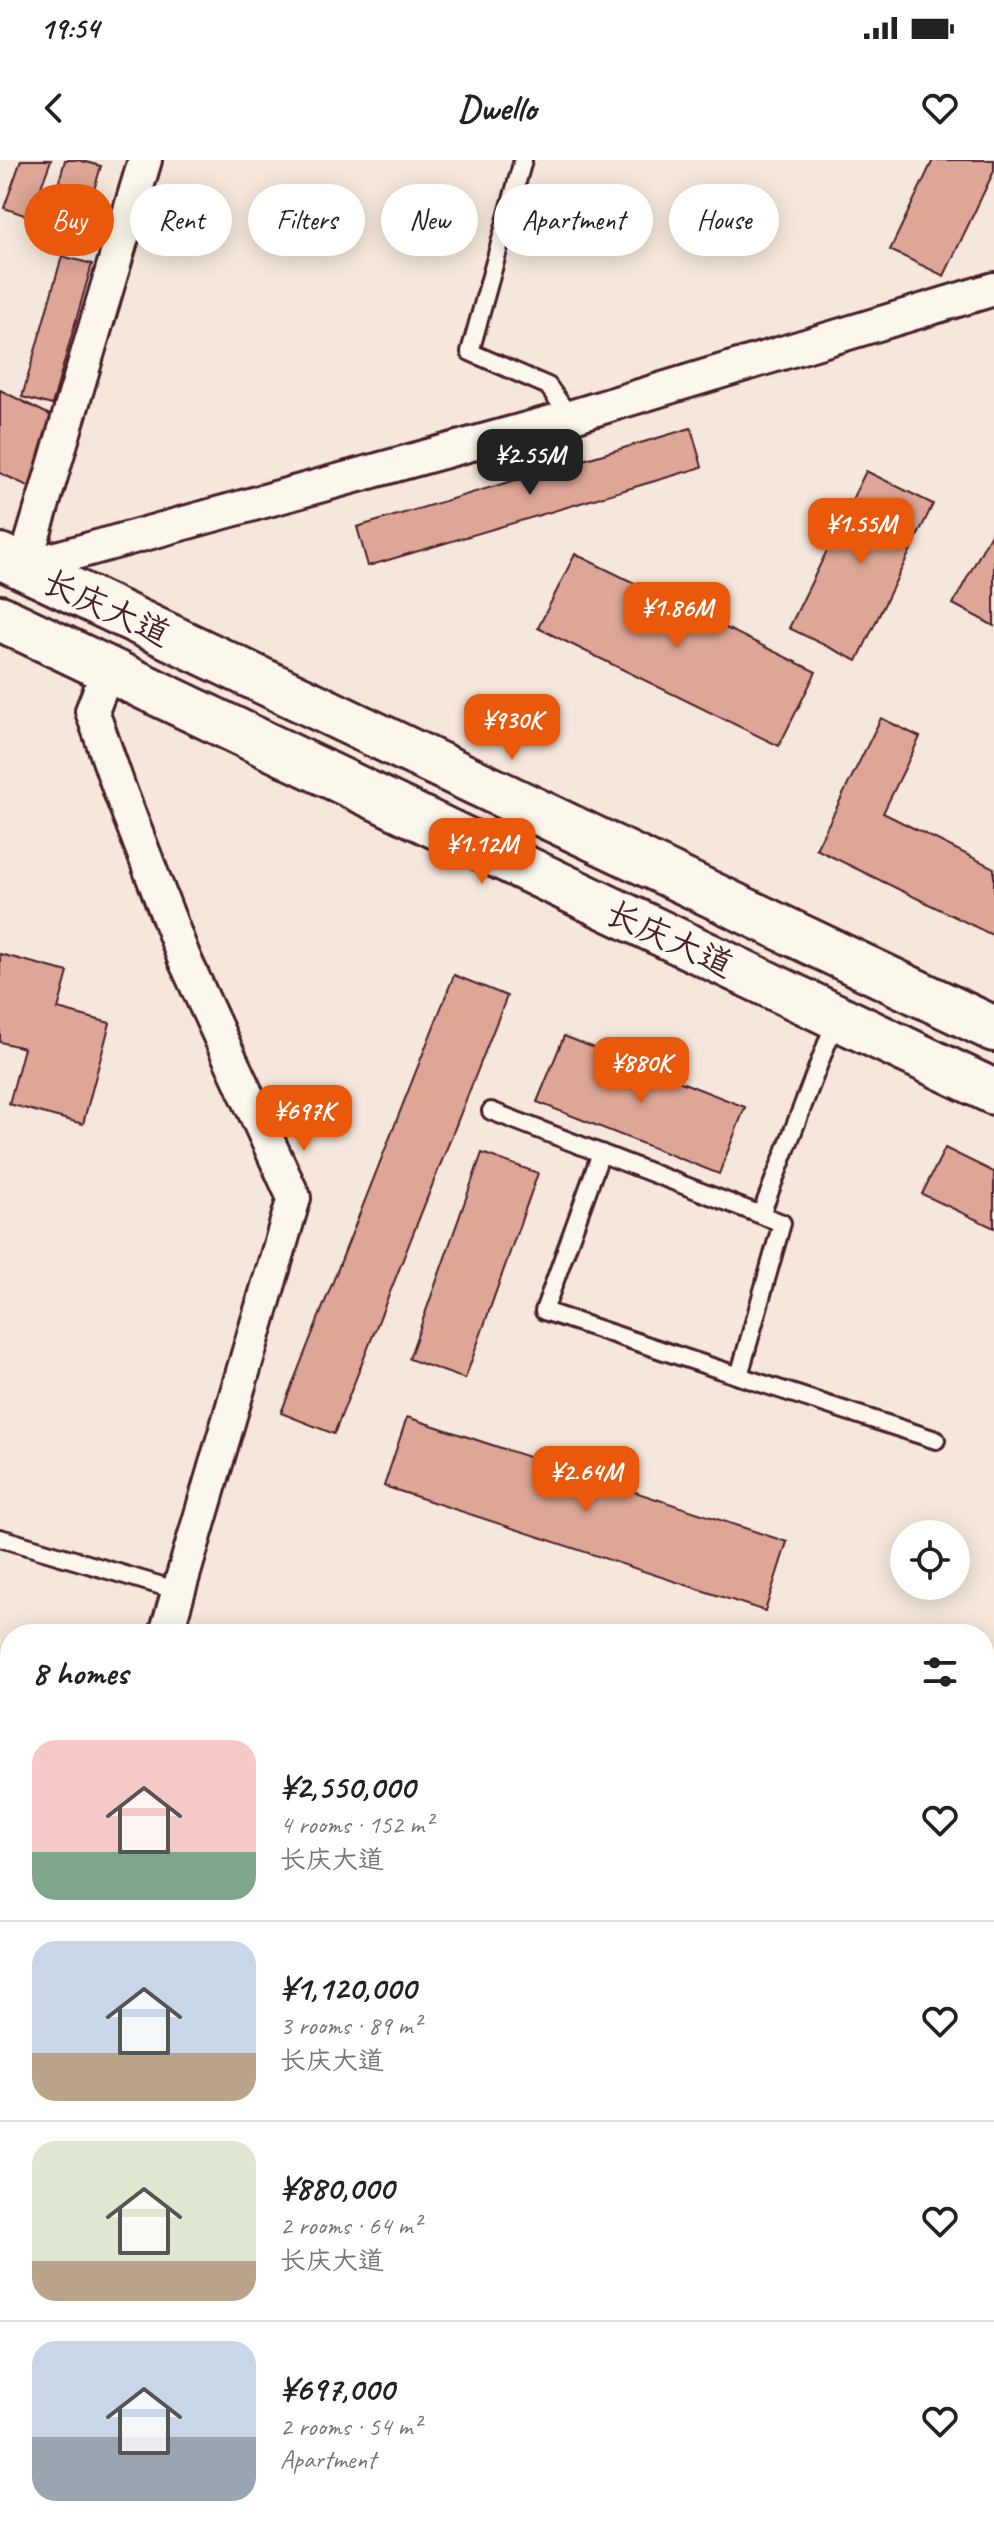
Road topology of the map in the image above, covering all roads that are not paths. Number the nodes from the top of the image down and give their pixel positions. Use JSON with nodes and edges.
{"nodes":[{"id":1,"x":145,"y":160,"type":"edge"},
{"id":2,"x":523,"y":160,"type":"edge"},
{"id":3,"x":994,"y":289,"type":"edge"},
{"id":4,"x":570,"y":417,"type":"junction"},
{"id":5,"x":12,"y":562,"type":"edge"},
{"id":6,"x":0,"y":618,"type":"edge"},
{"id":7,"x":108,"y":670,"type":"junction"},
{"id":8,"x":837,"y":1017,"type":"junction"},
{"id":9,"x":994,"y":1029,"type":"edge"},
{"id":10,"x":994,"y":1092,"type":"edge"},
{"id":11,"x":491,"y":1111,"type":"dead end"},
{"id":12,"x":601,"y":1153,"type":"junction"},
{"id":13,"x":761,"y":1214,"type":"junction"},
{"id":14,"x":739,"y":1376,"type":"junction"},
{"id":15,"x":936,"y":1440,"type":"dead end"},
{"id":16,"x":0,"y":1538,"type":"edge"},
{"id":17,"x":179,"y":1591,"type":"junction"},
{"id":18,"x":169,"y":1624,"type":"edge"}],
"edges":[{"from":1,"to":5,"type":"street"},
{"from":2,"to":4,"type":"lane"},
{"from":3,"to":4,"type":"street"},
{"from":4,"to":5,"type":"street"},
{"from":5,"to":9,"type":"main road","name":"长庆大道"},
{"from":6,"to":7,"type":"main road","name":"长庆大道"},
{"from":7,"to":8,"type":"main road","name":"长庆大道"},
{"from":7,"to":17,"type":"street"},
{"from":8,"to":10,"type":"main road","name":"长庆大道"},
{"from":8,"to":13,"type":"lane"},
{"from":11,"to":12,"type":"lane"},
{"from":12,"to":13,"type":"lane"},
{"from":12,"to":14,"type":"lane"},
{"from":13,"to":14,"type":"lane"},
{"from":14,"to":15,"type":"lane"},
{"from":16,"to":17,"type":"lane"},
{"from":17,"to":18,"type":"street"}]}
